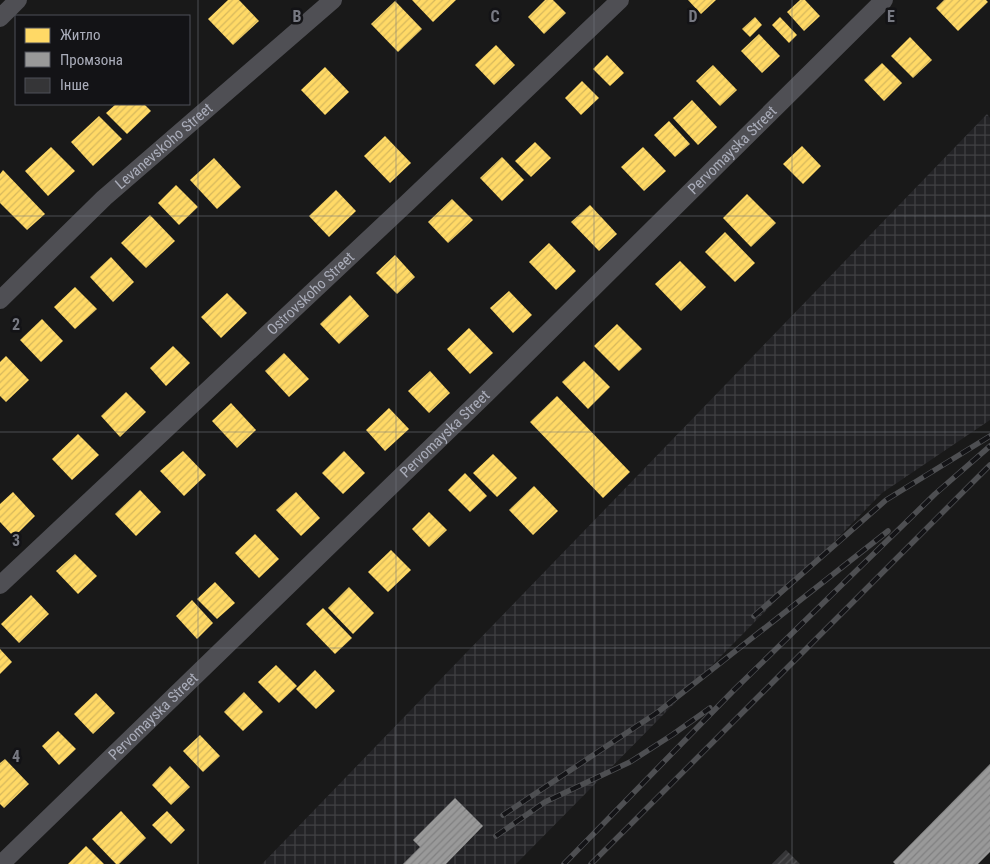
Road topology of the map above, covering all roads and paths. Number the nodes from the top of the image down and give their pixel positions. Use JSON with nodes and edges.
{"nodes":[{"id":1,"x":18,"y":0,"type":"edge"},
{"id":2,"x":333,"y":0,"type":"edge"},
{"id":3,"x":620,"y":0,"type":"edge"},
{"id":4,"x":884,"y":0,"type":"edge"},
{"id":5,"x":0,"y":18,"type":"edge"},
{"id":6,"x":0,"y":300,"type":"edge"},
{"id":7,"x":0,"y":585,"type":"edge"},
{"id":8,"x":1,"y":864,"type":"edge"}],
"edges":[{"from":1,"to":5,"type":"street"},
{"from":2,"to":6,"type":"street","name":"Levanevskoho Street"},
{"from":3,"to":7,"type":"street","name":"Ostrovskoho Street"},
{"from":4,"to":8,"type":"street","name":"Pervomayska Street"}]}
